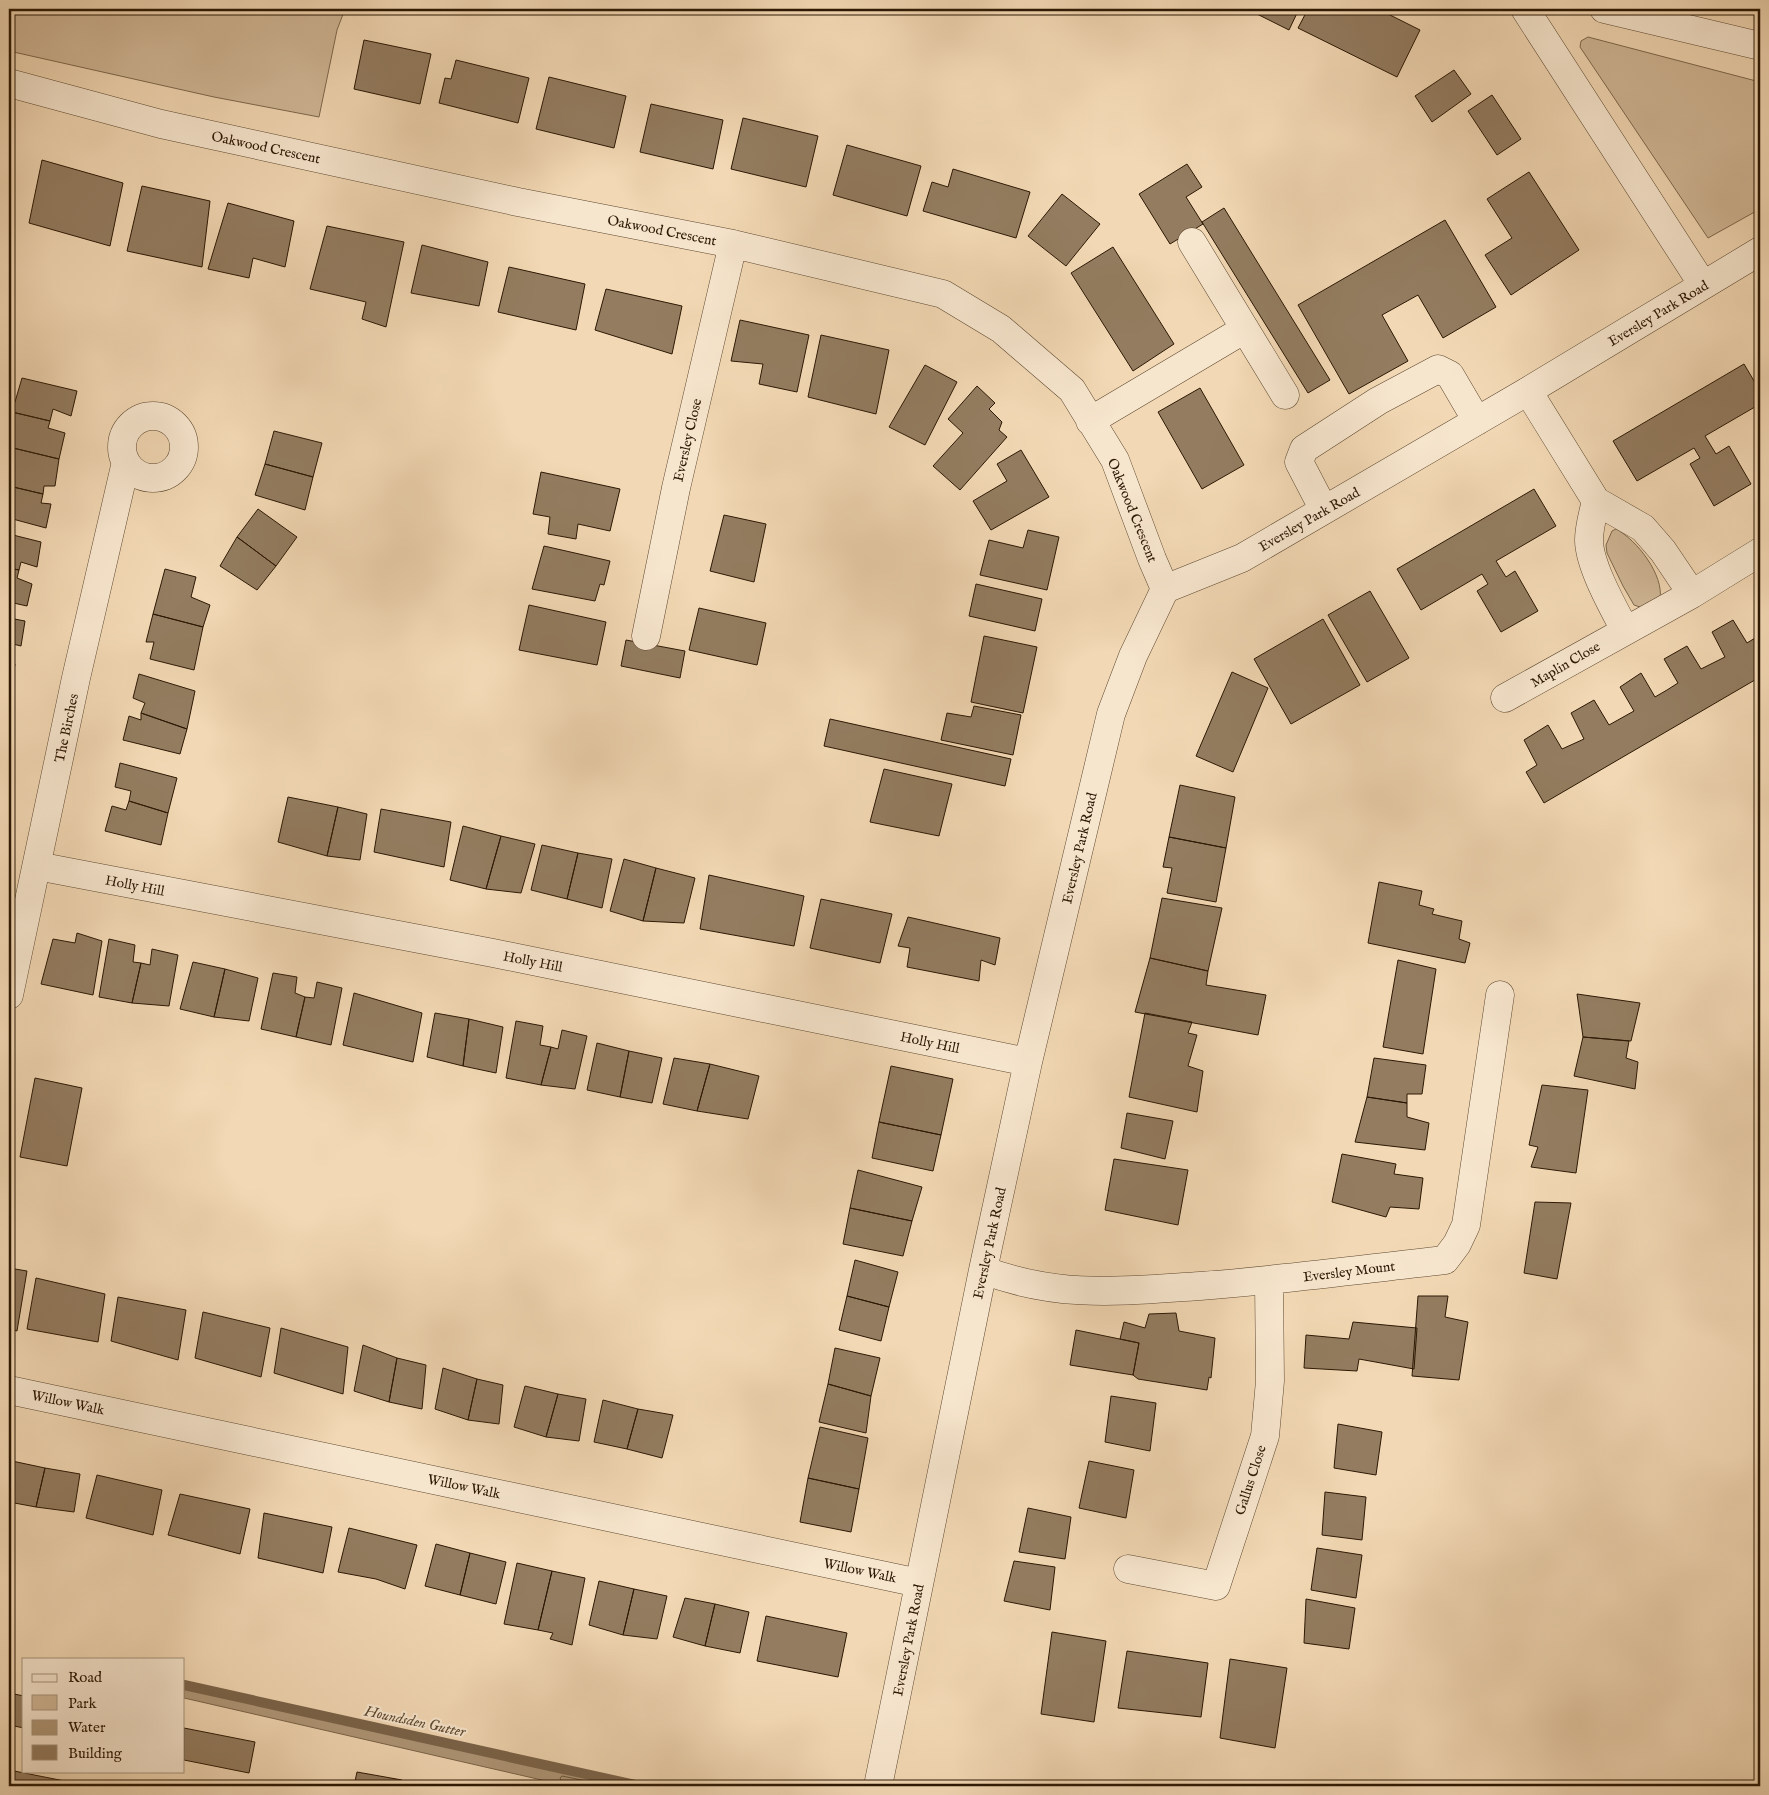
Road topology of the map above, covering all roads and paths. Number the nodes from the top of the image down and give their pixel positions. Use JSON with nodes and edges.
{"nodes":[{"id":1,"x":1525,"y":9,"type":"edge"},
{"id":2,"x":1604,"y":9,"type":"edge"},
{"id":3,"x":1760,"y":46,"type":"edge"},
{"id":4,"x":9,"y":83,"type":"edge"},
{"id":5,"x":1192,"y":242,"type":"dead end"},
{"id":6,"x":733,"y":244,"type":"junction"},
{"id":7,"x":1760,"y":251,"type":"edge"},
{"id":8,"x":1704,"y":285,"type":"junction"},
{"id":9,"x":1245,"y":329,"type":"junction"},
{"id":10,"x":1528,"y":392,"type":"junction"},
{"id":11,"x":1285,"y":395,"type":"dead end"},
{"id":12,"x":1090,"y":421,"type":"junction"},
{"id":13,"x":1477,"y":421,"type":"junction"},
{"id":14,"x":126,"y":462,"type":"dead end"},
{"id":15,"x":1596,"y":501,"type":"junction"},
{"id":16,"x":1324,"y":510,"type":"junction"},
{"id":17,"x":1760,"y":552,"type":"edge"},
{"id":18,"x":1165,"y":589,"type":"junction"},
{"id":19,"x":1692,"y":594,"type":"junction"},
{"id":20,"x":1625,"y":630,"type":"junction"},
{"id":21,"x":646,"y":636,"type":"dead end"},
{"id":22,"x":1506,"y":698,"type":"dead end"},
{"id":23,"x":37,"y":866,"type":"junction"},
{"id":24,"x":1500,"y":994,"type":"dead end"},
{"id":25,"x":9,"y":996,"type":"edge"},
{"id":26,"x":1028,"y":1062,"type":"junction"},
{"id":27,"x":983,"y":1270,"type":"junction"},
{"id":28,"x":1269,"y":1281,"type":"junction"},
{"id":29,"x":9,"y":1390,"type":"edge"},
{"id":30,"x":1128,"y":1569,"type":"dead end"},
{"id":31,"x":919,"y":1583,"type":"junction"},
{"id":32,"x":878,"y":1786,"type":"edge"}],
"edges":[{"from":1,"to":8,"type":"street"},
{"from":2,"to":3,"type":"street"},
{"from":4,"to":6,"type":"street","name":"Oakwood Crescent"},
{"from":5,"to":9,"type":"street"},
{"from":6,"to":12,"type":"street","name":"Oakwood Crescent"},
{"from":6,"to":21,"type":"street","name":"Eversley Close"},
{"from":7,"to":8,"type":"street","name":"Eversley Park Road"},
{"from":8,"to":10,"type":"street","name":"Eversley Park Road"},
{"from":9,"to":11,"type":"street"},
{"from":9,"to":12,"type":"street"},
{"from":10,"to":13,"type":"street","name":"Eversley Park Road"},
{"from":10,"to":15,"type":"street"},
{"from":12,"to":18,"type":"street","name":"Oakwood Crescent"},
{"from":13,"to":16,"type":"street","name":"Eversley Park Road"},
{"from":13,"to":16,"type":"street"},
{"from":14,"to":23,"type":"street","name":"The Birches"},
{"from":15,"to":19,"type":"street"},
{"from":15,"to":20,"type":"street"},
{"from":16,"to":18,"type":"street","name":"Eversley Park Road"},
{"from":17,"to":19,"type":"street","name":"Maplin Close"},
{"from":18,"to":26,"type":"street","name":"Eversley Park Road"},
{"from":19,"to":20,"type":"street","name":"Maplin Close"},
{"from":20,"to":22,"type":"street","name":"Maplin Close"},
{"from":23,"to":25,"type":"street","name":"The Birches"},
{"from":23,"to":26,"type":"street","name":"Holly Hill"},
{"from":24,"to":28,"type":"street","name":"Eversley Mount"},
{"from":26,"to":27,"type":"street","name":"Eversley Park Road"},
{"from":27,"to":28,"type":"street","name":"Eversley Mount"},
{"from":27,"to":31,"type":"street","name":"Eversley Park Road"},
{"from":28,"to":30,"type":"street","name":"Gallus Close"},
{"from":29,"to":31,"type":"street","name":"Willow Walk"},
{"from":31,"to":32,"type":"street","name":"Eversley Park Road"}]}
